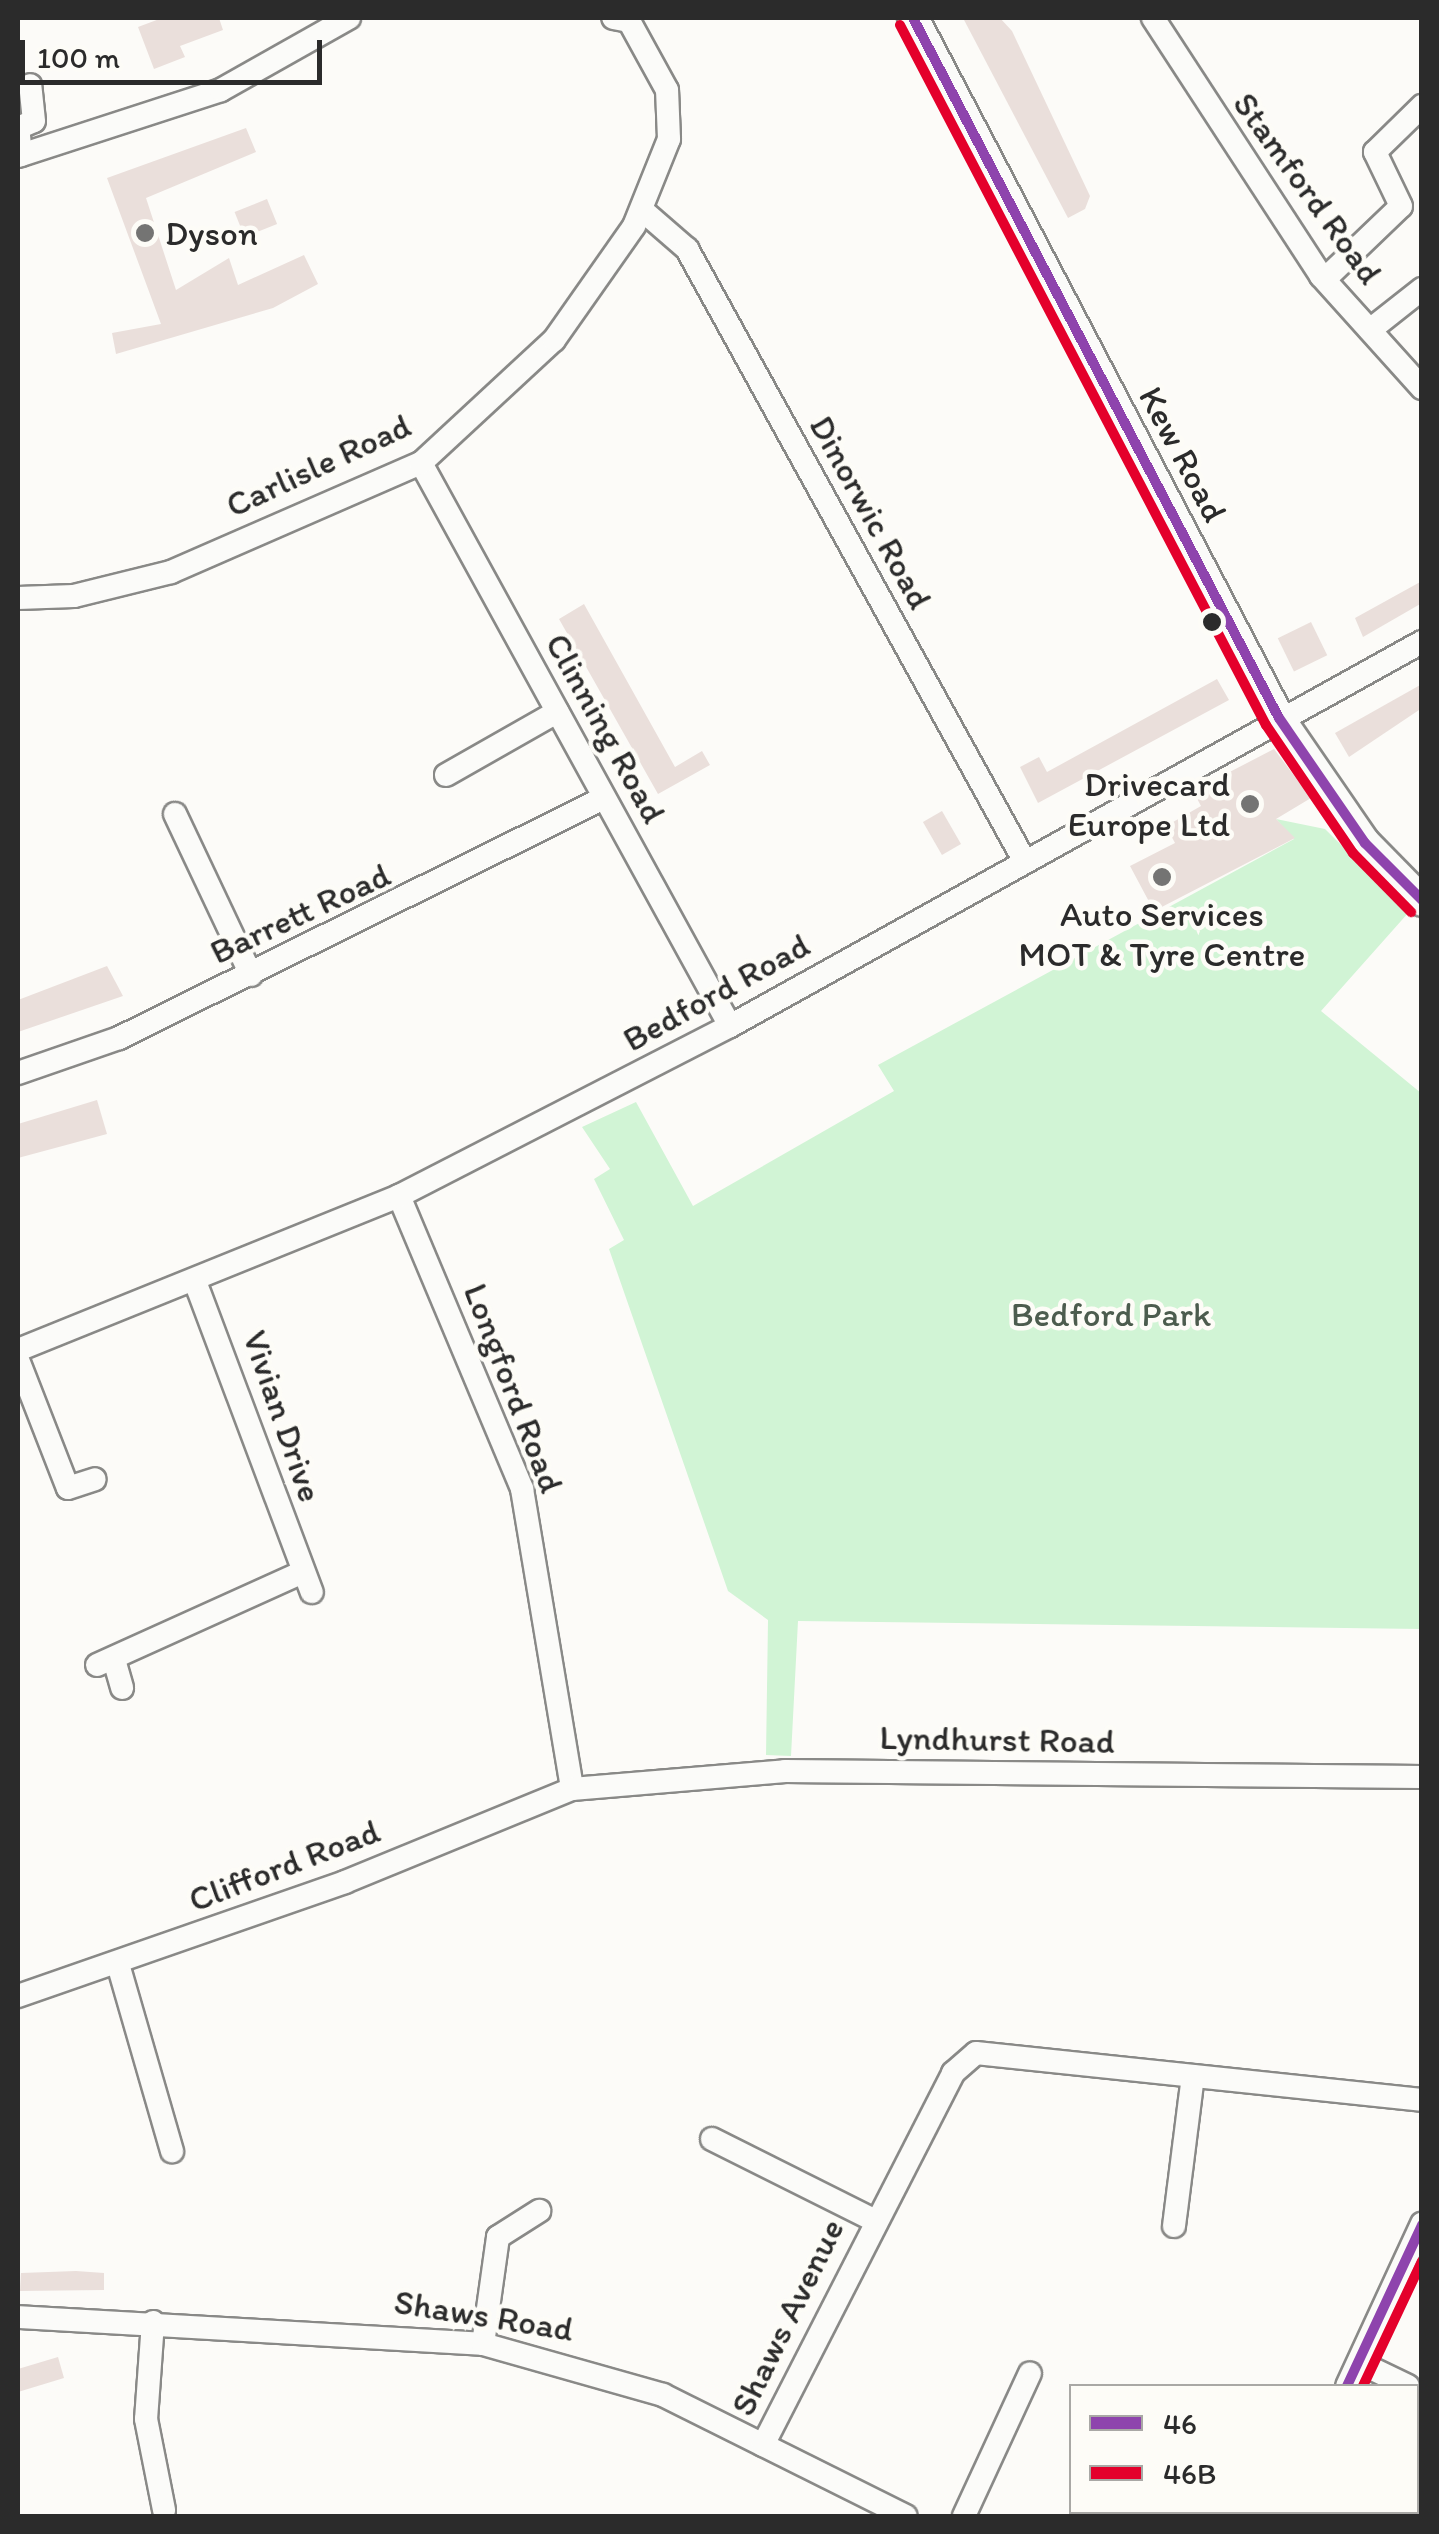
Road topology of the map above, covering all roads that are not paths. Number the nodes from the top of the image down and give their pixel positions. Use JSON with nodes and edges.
{"nodes":[{"id":1,"x":349,"y":18,"type":"edge"},
{"id":2,"x":914,"y":18,"type":"edge"},
{"id":3,"x":1153,"y":18,"type":"edge"},
{"id":4,"x":621,"y":19,"type":"edge"},
{"id":5,"x":30,"y":85,"type":"dead end"},
{"id":6,"x":1422,"y":106,"type":"edge"},
{"id":7,"x":19,"y":156,"type":"edge"},
{"id":8,"x":642,"y":210,"type":"junction"},
{"id":9,"x":1324,"y":280,"type":"junction"},
{"id":10,"x":1422,"y":289,"type":"edge"},
{"id":11,"x":1370,"y":330,"type":"junction"},
{"id":12,"x":1422,"y":388,"type":"edge"},
{"id":13,"x":421,"y":463,"type":"junction"},
{"id":14,"x":18,"y":598,"type":"edge"},
{"id":15,"x":1422,"y":642,"type":"edge"},
{"id":16,"x":557,"y":712,"type":"junction"},
{"id":17,"x":1279,"y":718,"type":"junction"},
{"id":18,"x":446,"y":775,"type":"dead end"},
{"id":19,"x":604,"y":798,"type":"junction"},
{"id":20,"x":175,"y":814,"type":"dead end"},
{"id":21,"x":1024,"y":860,"type":"junction"},
{"id":22,"x":1422,"y":901,"type":"edge"},
{"id":23,"x":251,"y":975,"type":"junction"},
{"id":24,"x":730,"y":1026,"type":"junction"},
{"id":25,"x":18,"y":1074,"type":"edge"},
{"id":26,"x":400,"y":1196,"type":"junction"},
{"id":27,"x":196,"y":1284,"type":"junction"},
{"id":28,"x":18,"y":1350,"type":"edge"},
{"id":29,"x":18,"y":1360,"type":"edge"},
{"id":30,"x":95,"y":1479,"type":"dead end"},
{"id":31,"x":122,"y":1688,"type":"dead end"},
{"id":32,"x":1422,"y":1777,"type":"edge"},
{"id":33,"x":572,"y":1789,"type":"junction"},
{"id":34,"x":118,"y":1964,"type":"junction"},
{"id":35,"x":18,"y":1996,"type":"edge"},
{"id":36,"x":1193,"y":2076,"type":"junction"},
{"id":37,"x":1422,"y":2100,"type":"edge"},
{"id":38,"x":712,"y":2138,"type":"dead end"},
{"id":39,"x":172,"y":2151,"type":"dead end"},
{"id":40,"x":539,"y":2212,"type":"dead end"},
{"id":41,"x":874,"y":2220,"type":"junction"},
{"id":42,"x":1422,"y":2224,"type":"edge"},
{"id":43,"x":1174,"y":2226,"type":"dead end"},
{"id":44,"x":18,"y":2316,"type":"edge"},
{"id":45,"x":153,"y":2322,"type":"junction"},
{"id":46,"x":483,"y":2344,"type":"junction"},
{"id":47,"x":1360,"y":2363,"type":"junction"},
{"id":48,"x":1030,"y":2372,"type":"dead end"},
{"id":49,"x":1347,"y":2384,"type":"edge"},
{"id":50,"x":1404,"y":2384,"type":"edge"},
{"id":51,"x":763,"y":2445,"type":"junction"},
{"id":52,"x":164,"y":2510,"type":"dead end"},
{"id":53,"x":906,"y":2516,"type":"edge"},
{"id":54,"x":964,"y":2516,"type":"edge"}],
"edges":[{"from":1,"to":7,"type":"street"},
{"from":2,"to":17,"type":"main road","name":"Kew Road"},
{"from":3,"to":9,"type":"street","name":"Stamford Road"},
{"from":4,"to":8,"type":"street","name":"Carlisle Road"},
{"from":5,"to":7,"type":"street"},
{"from":6,"to":9,"type":"street"},
{"from":8,"to":13,"type":"street","name":"Carlisle Road"},
{"from":8,"to":21,"type":"street","name":"Dinorwic Road"},
{"from":9,"to":11,"type":"street","name":"Stamford Road"},
{"from":10,"to":11,"type":"street"},
{"from":11,"to":12,"type":"street","name":"Stamford Road"},
{"from":13,"to":14,"type":"street","name":"Carlisle Road"},
{"from":13,"to":16,"type":"street","name":"Clinning Road"},
{"from":15,"to":17,"type":"street","name":"Bedford Road"},
{"from":16,"to":18,"type":"street"},
{"from":16,"to":19,"type":"street","name":"Clinning Road"},
{"from":17,"to":21,"type":"street","name":"Bedford Road"},
{"from":17,"to":22,"type":"main road","name":"Kew Road"},
{"from":19,"to":23,"type":"street","name":"Barrett Road"},
{"from":19,"to":24,"type":"street","name":"Clinning Road"},
{"from":20,"to":23,"type":"street"},
{"from":21,"to":24,"type":"street","name":"Bedford Road"},
{"from":23,"to":25,"type":"street","name":"Barrett Road"},
{"from":24,"to":26,"type":"street","name":"Bedford Road"},
{"from":26,"to":27,"type":"street","name":"Bedford Road"},
{"from":26,"to":33,"type":"street","name":"Longford Road"},
{"from":27,"to":28,"type":"street","name":"Bedford Road"},
{"from":27,"to":31,"type":"street","name":"Vivian Drive"},
{"from":29,"to":30,"type":"street"},
{"from":32,"to":33,"type":"street","name":"Lyndhurst Road"},
{"from":33,"to":34,"type":"street","name":"Clifford Road"},
{"from":34,"to":35,"type":"street","name":"Clifford Road"},
{"from":34,"to":39,"type":"street"},
{"from":36,"to":37,"type":"street","name":"Shaws Avenue"},
{"from":36,"to":41,"type":"street","name":"Shaws Avenue"},
{"from":36,"to":43,"type":"street"},
{"from":38,"to":41,"type":"street","name":"Shaws Avenue"},
{"from":40,"to":46,"type":"street"},
{"from":41,"to":51,"type":"street","name":"Shaws Avenue"},
{"from":42,"to":47,"type":"street"},
{"from":44,"to":45,"type":"street","name":"Shaws Road"},
{"from":45,"to":46,"type":"street","name":"Shaws Road"},
{"from":45,"to":52,"type":"street"},
{"from":46,"to":51,"type":"street","name":"Shaws Road"},
{"from":47,"to":49,"type":"street"},
{"from":47,"to":50,"type":"street"},
{"from":48,"to":54,"type":"street"},
{"from":51,"to":53,"type":"street","name":"Shaws Road"}]}
